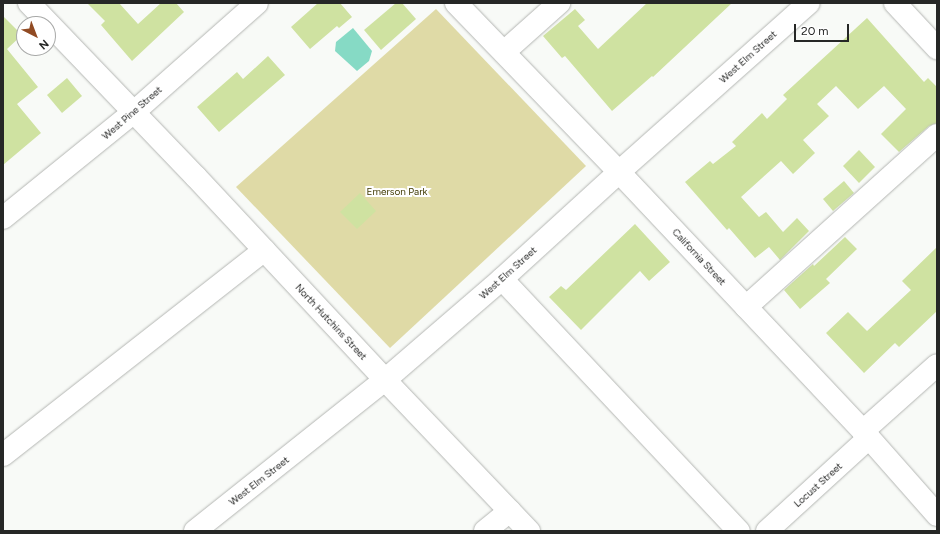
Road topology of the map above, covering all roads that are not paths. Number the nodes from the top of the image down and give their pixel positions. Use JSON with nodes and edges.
{"nodes":[{"id":1,"x":29,"y":3,"type":"edge"},
{"id":2,"x":456,"y":3,"type":"edge"},
{"id":3,"x":559,"y":3,"type":"edge"},
{"id":4,"x":809,"y":3,"type":"edge"},
{"id":5,"x":895,"y":3,"type":"edge"},
{"id":6,"x":250,"y":5,"type":"edge"},
{"id":7,"x":937,"y":48,"type":"edge"},
{"id":8,"x":504,"y":52,"type":"junction"},
{"id":9,"x":134,"y":112,"type":"junction"},
{"id":10,"x":937,"y":135,"type":"edge"},
{"id":11,"x":619,"y":172,"type":"junction"},
{"id":12,"x":3,"y":218,"type":"edge"},
{"id":13,"x":264,"y":250,"type":"junction"},
{"id":14,"x":502,"y":279,"type":"junction"},
{"id":15,"x":746,"y":307,"type":"junction"},
{"id":16,"x":937,"y":365,"type":"edge"},
{"id":17,"x":385,"y":380,"type":"junction"},
{"id":18,"x":866,"y":435,"type":"junction"},
{"id":19,"x":3,"y":455,"type":"edge"},
{"id":20,"x":510,"y":511,"type":"junction"},
{"id":21,"x":937,"y":515,"type":"edge"},
{"id":22,"x":195,"y":531,"type":"edge"},
{"id":23,"x":485,"y":531,"type":"edge"},
{"id":24,"x":529,"y":531,"type":"edge"},
{"id":25,"x":739,"y":531,"type":"edge"},
{"id":26,"x":768,"y":531,"type":"edge"}],
"edges":[{"from":1,"to":9,"type":"street","name":"North Hutchins Street"},
{"from":2,"to":8,"type":"street","name":"California Street"},
{"from":3,"to":8,"type":"street"},
{"from":4,"to":11,"type":"street","name":"West Elm Street"},
{"from":5,"to":7,"type":"street"},
{"from":6,"to":9,"type":"street","name":"West Pine Street"},
{"from":8,"to":11,"type":"street","name":"California Street"},
{"from":9,"to":12,"type":"street","name":"West Pine Street"},
{"from":9,"to":13,"type":"street","name":"North Hutchins Street"},
{"from":10,"to":15,"type":"street"},
{"from":11,"to":14,"type":"street","name":"West Elm Street"},
{"from":11,"to":15,"type":"street","name":"California Street"},
{"from":13,"to":17,"type":"street","name":"North Hutchins Street"},
{"from":13,"to":19,"type":"street"},
{"from":14,"to":17,"type":"street","name":"West Elm Street"},
{"from":14,"to":25,"type":"street"},
{"from":15,"to":18,"type":"street","name":"California Street"},
{"from":16,"to":18,"type":"street","name":"Locust Street"},
{"from":17,"to":20,"type":"street","name":"North Hutchins Street"},
{"from":17,"to":22,"type":"street","name":"West Elm Street"},
{"from":18,"to":21,"type":"street","name":"California Street"},
{"from":18,"to":26,"type":"street","name":"Locust Street"},
{"from":20,"to":23,"type":"street"},
{"from":20,"to":24,"type":"street","name":"North Hutchins Street"}]}
